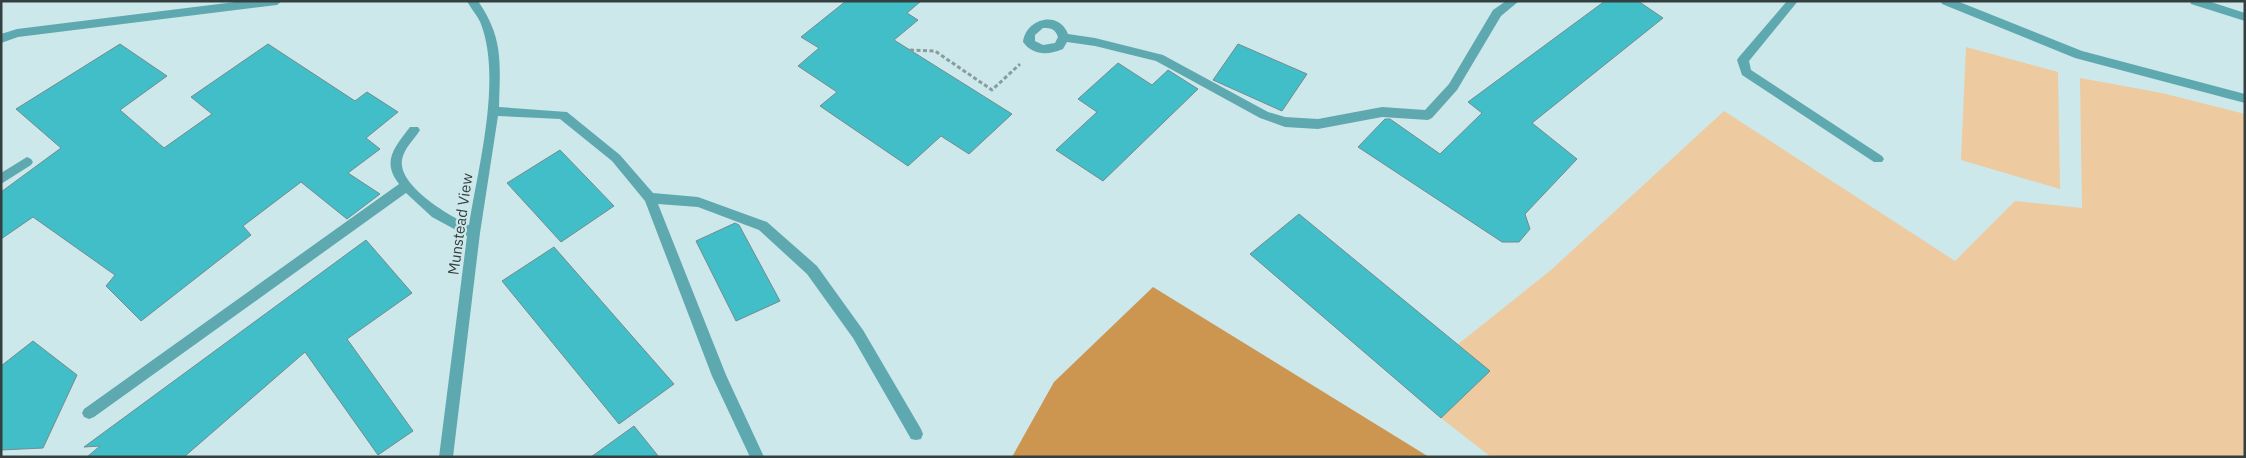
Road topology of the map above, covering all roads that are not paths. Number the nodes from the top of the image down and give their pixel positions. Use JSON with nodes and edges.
{"nodes":[{"id":1,"x":277,"y":1,"type":"edge"},
{"id":2,"x":472,"y":1,"type":"edge"},
{"id":3,"x":1514,"y":1,"type":"edge"},
{"id":4,"x":1794,"y":1,"type":"edge"},
{"id":5,"x":1946,"y":1,"type":"edge"},
{"id":6,"x":2195,"y":1,"type":"edge"},
{"id":7,"x":2245,"y":18,"type":"edge"},
{"id":8,"x":1064,"y":37,"type":"junction"},
{"id":9,"x":1,"y":39,"type":"edge"},
{"id":10,"x":2245,"y":99,"type":"edge"},
{"id":11,"x":493,"y":111,"type":"junction"},
{"id":12,"x":414,"y":130,"type":"dead end"},
{"id":13,"x":1878,"y":159,"type":"dead end"},
{"id":14,"x":27,"y":162,"type":"dead end"},
{"id":15,"x":1,"y":180,"type":"edge"},
{"id":16,"x":406,"y":186,"type":"junction"},
{"id":17,"x":650,"y":198,"type":"junction"},
{"id":18,"x":474,"y":233,"type":"junction"},
{"id":19,"x":89,"y":413,"type":"dead end"},
{"id":20,"x":916,"y":434,"type":"dead end"},
{"id":21,"x":446,"y":457,"type":"edge"},
{"id":22,"x":757,"y":457,"type":"edge"}],
"edges":[{"from":1,"to":9,"type":"street"},
{"from":2,"to":11,"type":"street","name":"Munstead View"},
{"from":3,"to":8,"type":"street"},
{"from":4,"to":13,"type":"street"},
{"from":5,"to":10,"type":"street"},
{"from":6,"to":7,"type":"street"},
{"from":8,"to":8,"type":"street"},
{"from":11,"to":17,"type":"street"},
{"from":11,"to":18,"type":"street","name":"Munstead View"},
{"from":12,"to":16,"type":"street"},
{"from":14,"to":15,"type":"street"},
{"from":16,"to":18,"type":"street"},
{"from":16,"to":19,"type":"street"},
{"from":17,"to":20,"type":"street"},
{"from":17,"to":22,"type":"street"},
{"from":18,"to":21,"type":"street","name":"Munstead View"}]}
